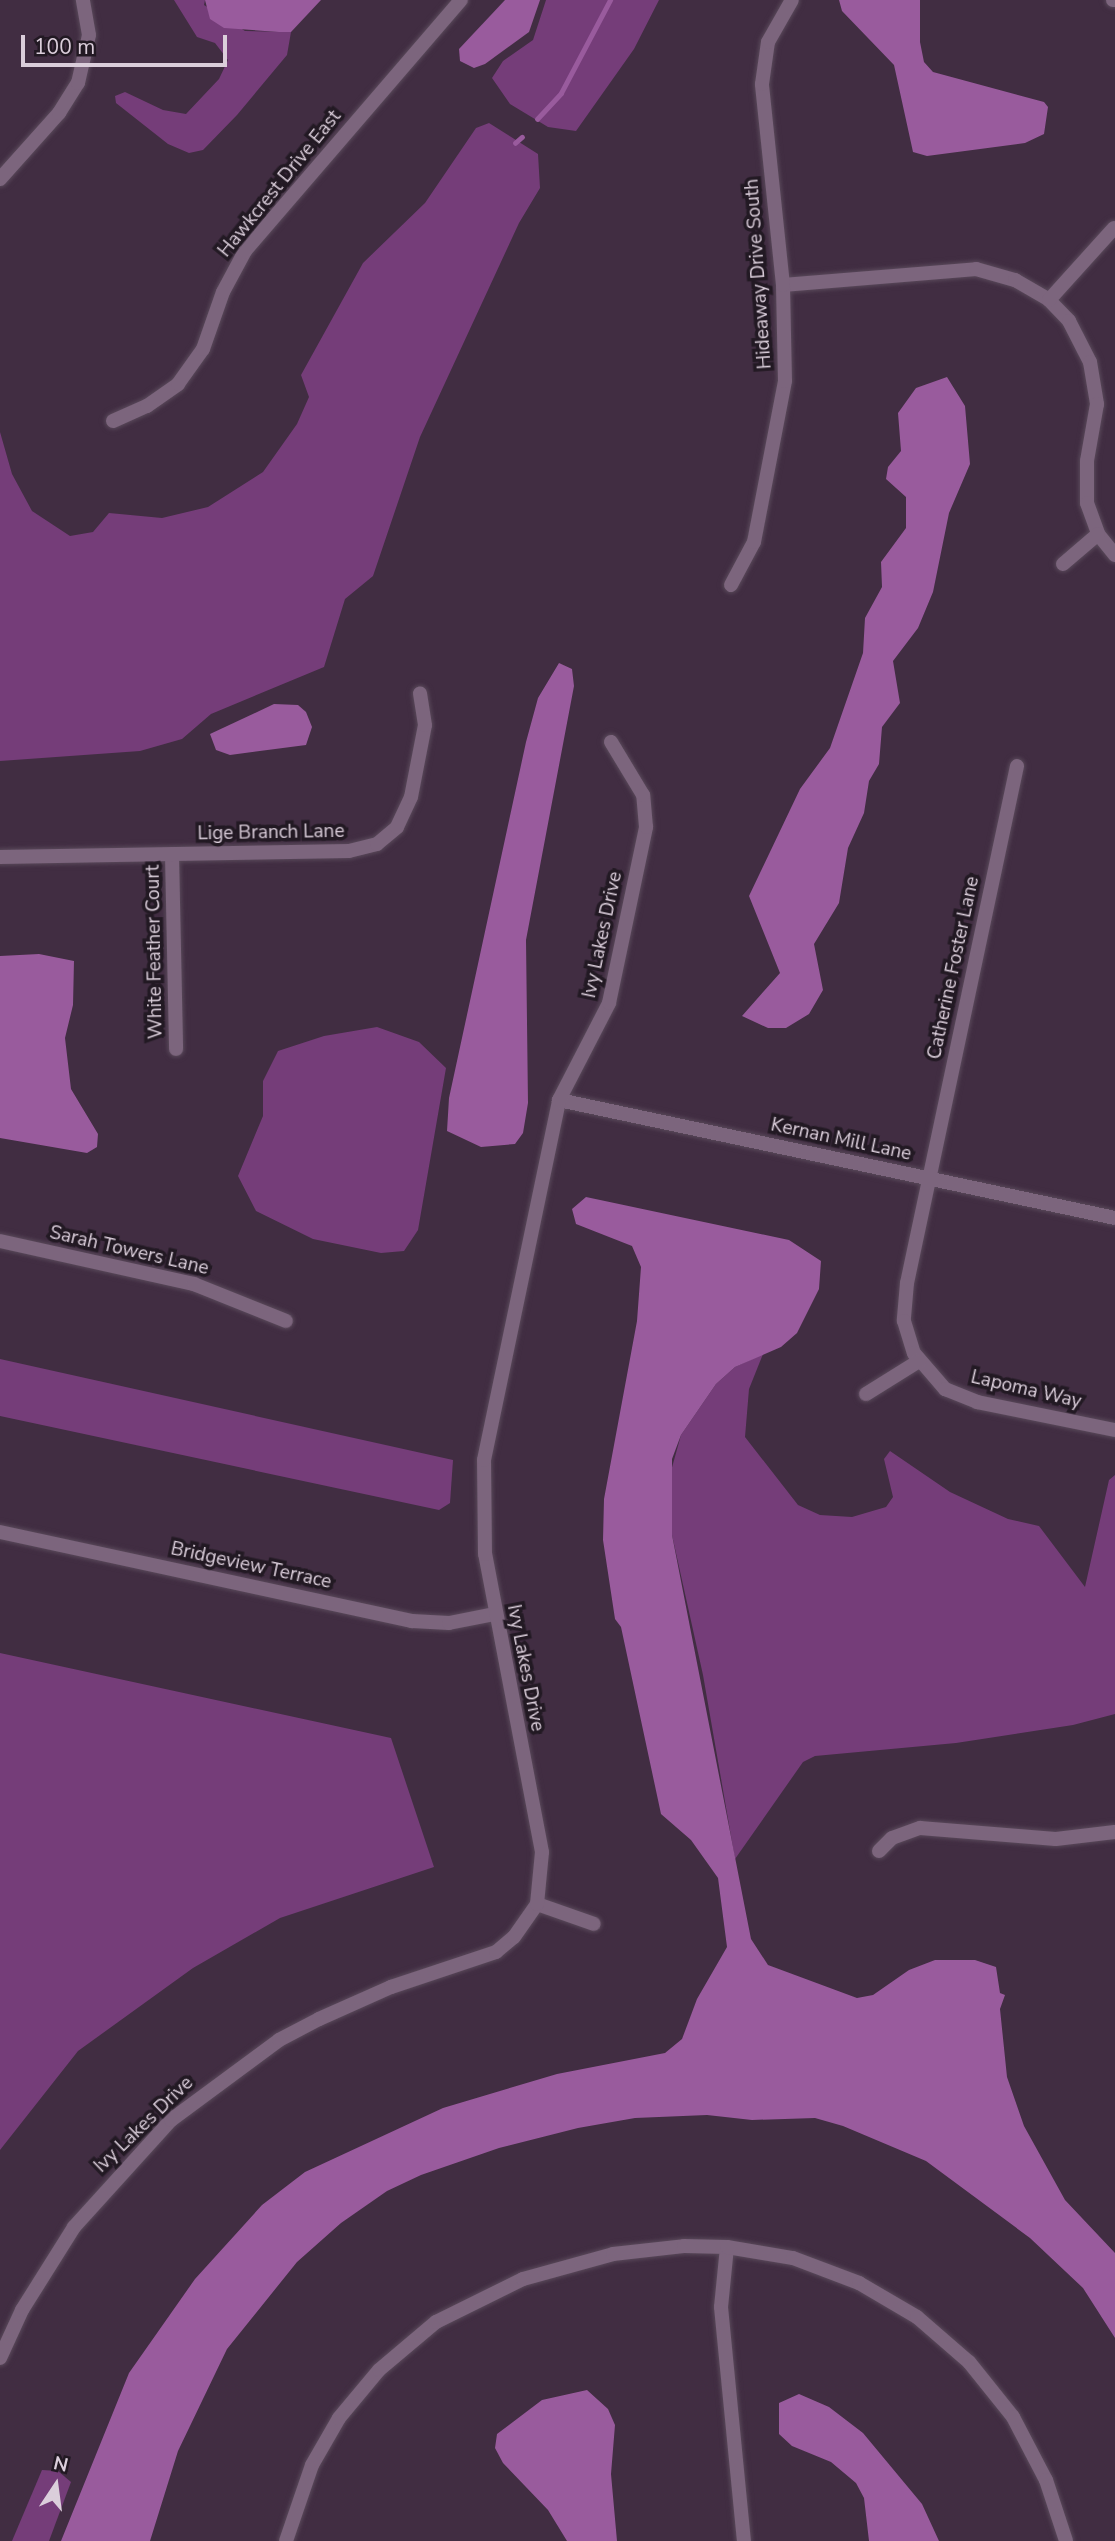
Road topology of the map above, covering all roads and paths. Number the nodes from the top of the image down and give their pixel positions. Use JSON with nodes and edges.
{"nodes":[{"id":1,"x":83,"y":0,"type":"edge"},
{"id":2,"x":461,"y":0,"type":"edge"},
{"id":3,"x":792,"y":0,"type":"edge"},
{"id":4,"x":0,"y":179,"type":"edge"},
{"id":5,"x":1114,"y":228,"type":"edge"},
{"id":6,"x":783,"y":285,"type":"junction"},
{"id":7,"x":1049,"y":300,"type":"junction"},
{"id":8,"x":113,"y":421,"type":"dead end"},
{"id":9,"x":1098,"y":534,"type":"junction"},
{"id":10,"x":1115,"y":555,"type":"edge"},
{"id":11,"x":1063,"y":564,"type":"dead end"},
{"id":12,"x":731,"y":585,"type":"dead end"},
{"id":13,"x":420,"y":693,"type":"dead end"},
{"id":14,"x":611,"y":741,"type":"dead end"},
{"id":15,"x":1017,"y":766,"type":"dead end"},
{"id":16,"x":172,"y":854,"type":"junction"},
{"id":17,"x":0,"y":857,"type":"edge"},
{"id":18,"x":176,"y":1049,"type":"dead end"},
{"id":19,"x":559,"y":1100,"type":"junction"},
{"id":20,"x":929,"y":1178,"type":"junction"},
{"id":21,"x":1115,"y":1218,"type":"edge"},
{"id":22,"x":0,"y":1241,"type":"edge"},
{"id":23,"x":286,"y":1321,"type":"dead end"},
{"id":24,"x":919,"y":1361,"type":"junction"},
{"id":25,"x":866,"y":1394,"type":"dead end"},
{"id":26,"x":1115,"y":1430,"type":"edge"},
{"id":27,"x":0,"y":1532,"type":"edge"},
{"id":28,"x":495,"y":1615,"type":"junction"},
{"id":29,"x":1115,"y":1832,"type":"edge"},
{"id":30,"x":879,"y":1851,"type":"dead end"},
{"id":31,"x":537,"y":1904,"type":"junction"},
{"id":32,"x":594,"y":1924,"type":"dead end"},
{"id":33,"x":727,"y":2246,"type":"junction"},
{"id":34,"x":0,"y":2358,"type":"edge"},
{"id":35,"x":286,"y":2541,"type":"edge"},
{"id":36,"x":744,"y":2541,"type":"edge"},
{"id":37,"x":1066,"y":2541,"type":"edge"}],
"edges":[{"from":1,"to":4,"type":"street"},
{"from":2,"to":8,"type":"street","name":"Hawkcrest Drive East"},
{"from":3,"to":6,"type":"street","name":"Hideaway Drive South"},
{"from":5,"to":7,"type":"street"},
{"from":6,"to":7,"type":"street"},
{"from":6,"to":12,"type":"street","name":"Hideaway Drive South"},
{"from":7,"to":9,"type":"street"},
{"from":9,"to":10,"type":"street"},
{"from":9,"to":11,"type":"street"},
{"from":13,"to":16,"type":"street","name":"Lige Branch Lane"},
{"from":14,"to":19,"type":"street","name":"Ivy Lakes Drive"},
{"from":15,"to":20,"type":"street","name":"Catherine Foster Lane"},
{"from":16,"to":17,"type":"street","name":"Lige Branch Lane"},
{"from":16,"to":18,"type":"street","name":"White Feather Court"},
{"from":19,"to":20,"type":"street","name":"Kernan Mill Lane"},
{"from":19,"to":28,"type":"street","name":"Ivy Lakes Drive"},
{"from":20,"to":21,"type":"street","name":"Kernan Mill Lane"},
{"from":20,"to":24,"type":"street","name":"Lapoma Way"},
{"from":22,"to":23,"type":"street","name":"Sarah Towers Lane"},
{"from":24,"to":25,"type":"street"},
{"from":24,"to":26,"type":"street","name":"Lapoma Way"},
{"from":27,"to":28,"type":"street","name":"Bridgeview Terrace"},
{"from":28,"to":31,"type":"street","name":"Ivy Lakes Drive"},
{"from":29,"to":30,"type":"street"},
{"from":31,"to":32,"type":"street"},
{"from":31,"to":34,"type":"street","name":"Ivy Lakes Drive"},
{"from":33,"to":35,"type":"street"},
{"from":33,"to":36,"type":"street"},
{"from":33,"to":37,"type":"street"}]}
